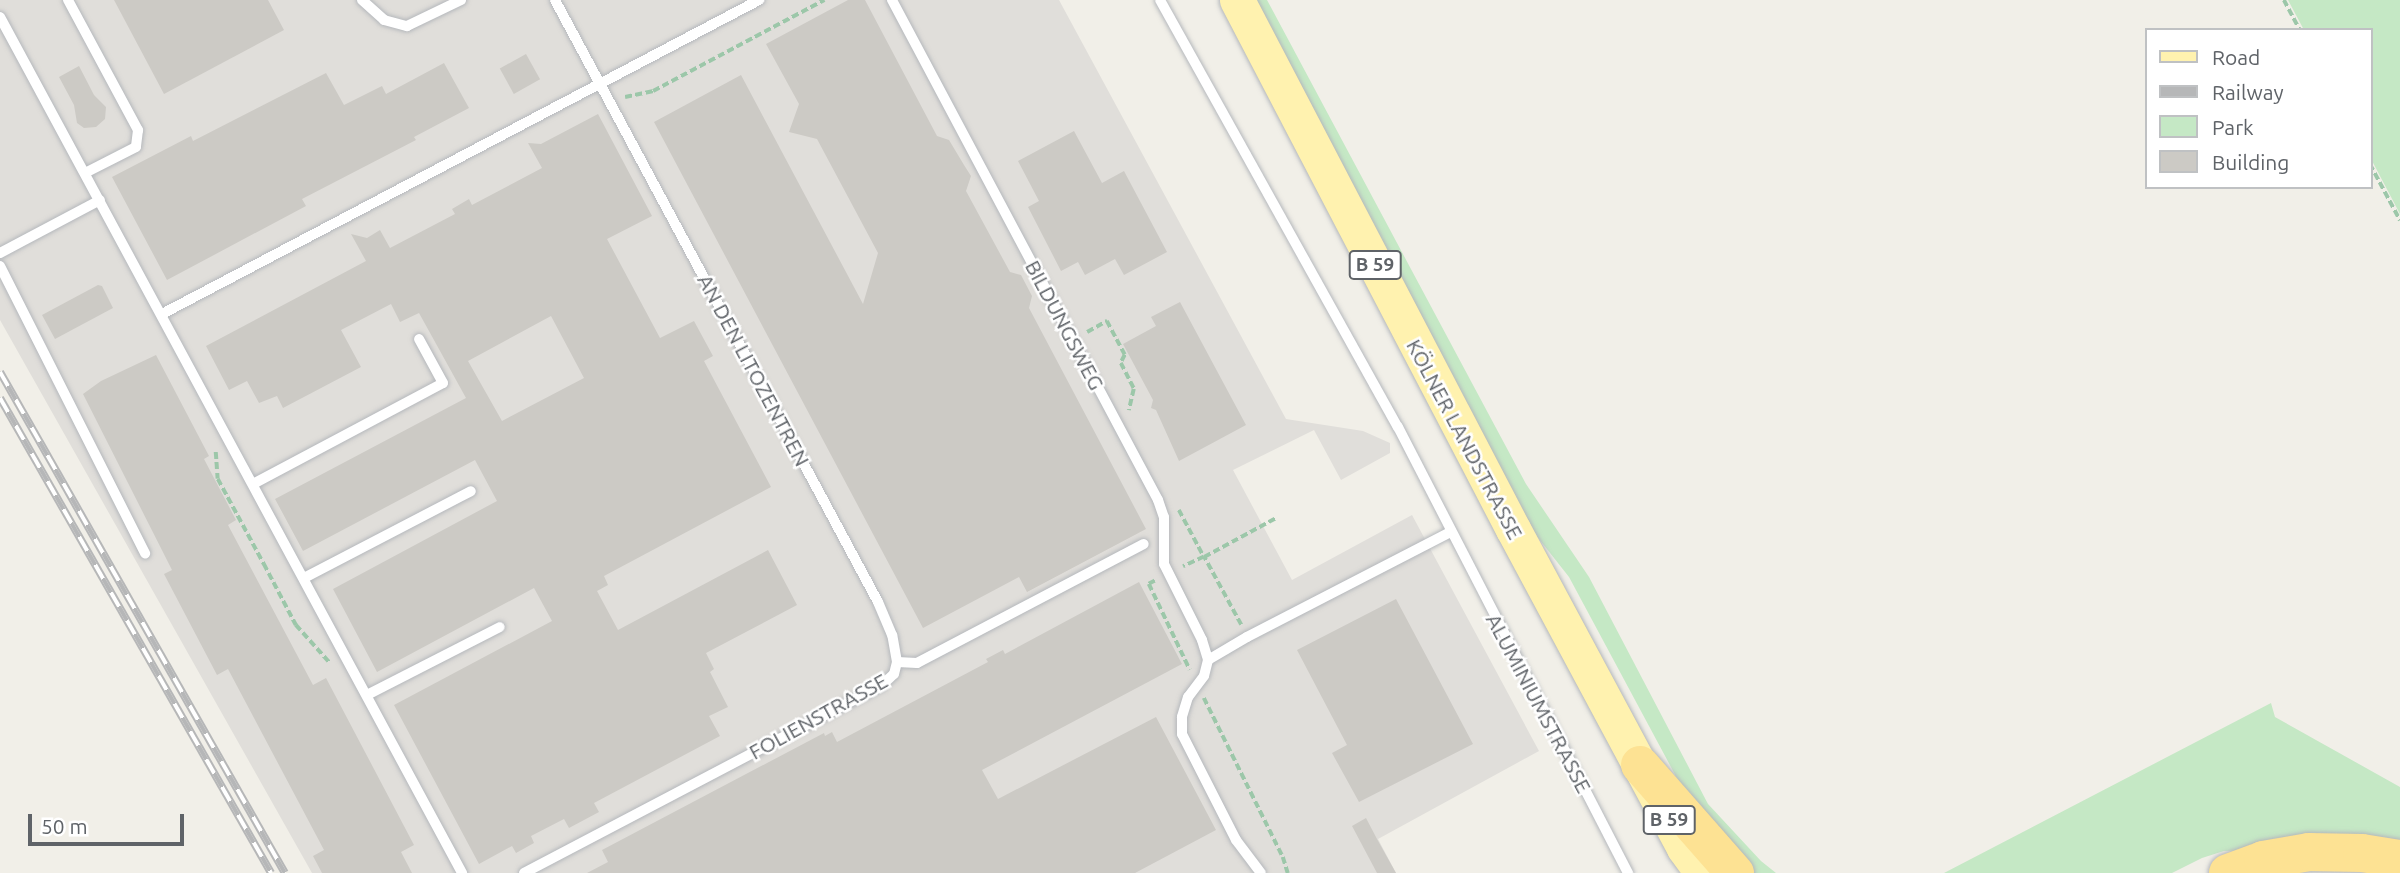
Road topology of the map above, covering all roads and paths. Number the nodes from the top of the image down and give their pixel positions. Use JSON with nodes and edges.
{"nodes":[{"id":1,"x":68,"y":0,"type":"edge"},
{"id":2,"x":362,"y":0,"type":"edge"},
{"id":3,"x":461,"y":0,"type":"edge"},
{"id":4,"x":555,"y":0,"type":"edge"},
{"id":5,"x":759,"y":0,"type":"edge"},
{"id":6,"x":824,"y":0,"type":"edge"},
{"id":7,"x":892,"y":0,"type":"edge"},
{"id":8,"x":1160,"y":0,"type":"edge"},
{"id":9,"x":1237,"y":0,"type":"edge"},
{"id":10,"x":2284,"y":0,"type":"edge"},
{"id":11,"x":0,"y":17,"type":"edge"},
{"id":12,"x":2299,"y":28,"type":"edge"},
{"id":13,"x":600,"y":83,"type":"junction"},
{"id":14,"x":612,"y":103,"type":"junction"},
{"id":15,"x":2372,"y":168,"type":"edge"},
{"id":16,"x":85,"y":173,"type":"junction"},
{"id":17,"x":100,"y":200,"type":"junction"},
{"id":18,"x":2400,"y":220,"type":"edge"},
{"id":19,"x":0,"y":253,"type":"edge"},
{"id":20,"x":0,"y":266,"type":"edge"},
{"id":21,"x":162,"y":314,"type":"junction"},
{"id":22,"x":419,"y":339,"type":"dead end"},
{"id":23,"x":216,"y":444,"type":"dead end"},
{"id":24,"x":253,"y":484,"type":"junction"},
{"id":25,"x":471,"y":491,"type":"dead end"},
{"id":26,"x":1276,"y":518,"type":"dead end"},
{"id":27,"x":1450,"y":532,"type":"junction"},
{"id":28,"x":1144,"y":544,"type":"dead end"},
{"id":29,"x":145,"y":553,"type":"dead end"},
{"id":30,"x":304,"y":578,"type":"junction"},
{"id":31,"x":1149,"y":584,"type":"dead end"},
{"id":32,"x":500,"y":627,"type":"dead end"},
{"id":33,"x":1247,"y":637,"type":"junction"},
{"id":34,"x":1208,"y":660,"type":"junction"},
{"id":35,"x":897,"y":662,"type":"junction"},
{"id":36,"x":333,"y":668,"type":"dead end"},
{"id":37,"x":1198,"y":686,"type":"junction"},
{"id":38,"x":367,"y":695,"type":"junction"},
{"id":39,"x":1640,"y":765,"type":"junction"},
{"id":40,"x":2400,"y":859,"type":"edge"},
{"id":41,"x":462,"y":873,"type":"edge"},
{"id":42,"x":524,"y":873,"type":"edge"},
{"id":43,"x":1261,"y":873,"type":"edge"},
{"id":44,"x":1288,"y":873,"type":"edge"},
{"id":45,"x":1628,"y":873,"type":"edge"},
{"id":46,"x":1702,"y":873,"type":"edge"},
{"id":47,"x":1735,"y":873,"type":"edge"},
{"id":48,"x":2228,"y":873,"type":"edge"}],
"edges":[{"from":1,"to":16,"type":"lane"},
{"from":2,"to":3,"type":"lane"},
{"from":4,"to":13,"type":"lane","name":"AN DEN LITOZENTREN"},
{"from":5,"to":13,"type":"lane"},
{"from":6,"to":14,"type":"path"},
{"from":7,"to":34,"type":"lane","name":"BILDUNGSWEG"},
{"from":8,"to":27,"type":"lane","name":"ALUMINIUMSTRASSE"},
{"from":9,"to":39,"type":"main road","name":"KÖLNER LANDSTRASSE","number":"B 59"},
{"from":10,"to":12,"type":"path"},
{"from":11,"to":16,"type":"lane"},
{"from":13,"to":14,"type":"lane","name":"AN DEN LITOZENTREN"},
{"from":13,"to":21,"type":"lane"},
{"from":14,"to":35,"type":"lane","name":"AN DEN LITOZENTREN"},
{"from":15,"to":18,"type":"path"},
{"from":16,"to":17,"type":"lane"},
{"from":17,"to":19,"type":"lane"},
{"from":17,"to":21,"type":"lane"},
{"from":20,"to":29,"type":"lane"},
{"from":21,"to":24,"type":"lane"},
{"from":22,"to":24,"type":"lane"},
{"from":23,"to":36,"type":"path"},
{"from":24,"to":30,"type":"lane"},
{"from":25,"to":30,"type":"lane"},
{"from":26,"to":33,"type":"path"},
{"from":27,"to":33,"type":"lane"},
{"from":27,"to":45,"type":"lane","name":"ALUMINIUMSTRASSE"},
{"from":28,"to":35,"type":"lane","name":"FOLIENSTRASSE"},
{"from":30,"to":38,"type":"lane"},
{"from":31,"to":37,"type":"path"},
{"from":32,"to":38,"type":"lane"},
{"from":33,"to":34,"type":"lane"},
{"from":34,"to":37,"type":"lane"},
{"from":35,"to":42,"type":"lane","name":"FOLIENSTRASSE"},
{"from":37,"to":43,"type":"lane"},
{"from":37,"to":44,"type":"path"},
{"from":38,"to":41,"type":"lane"},
{"from":39,"to":46,"type":"main road","name":"KÖLNER LANDSTRASSE","number":"B 59"},
{"from":39,"to":47,"type":"highway"},
{"from":40,"to":48,"type":"highway"}]}
